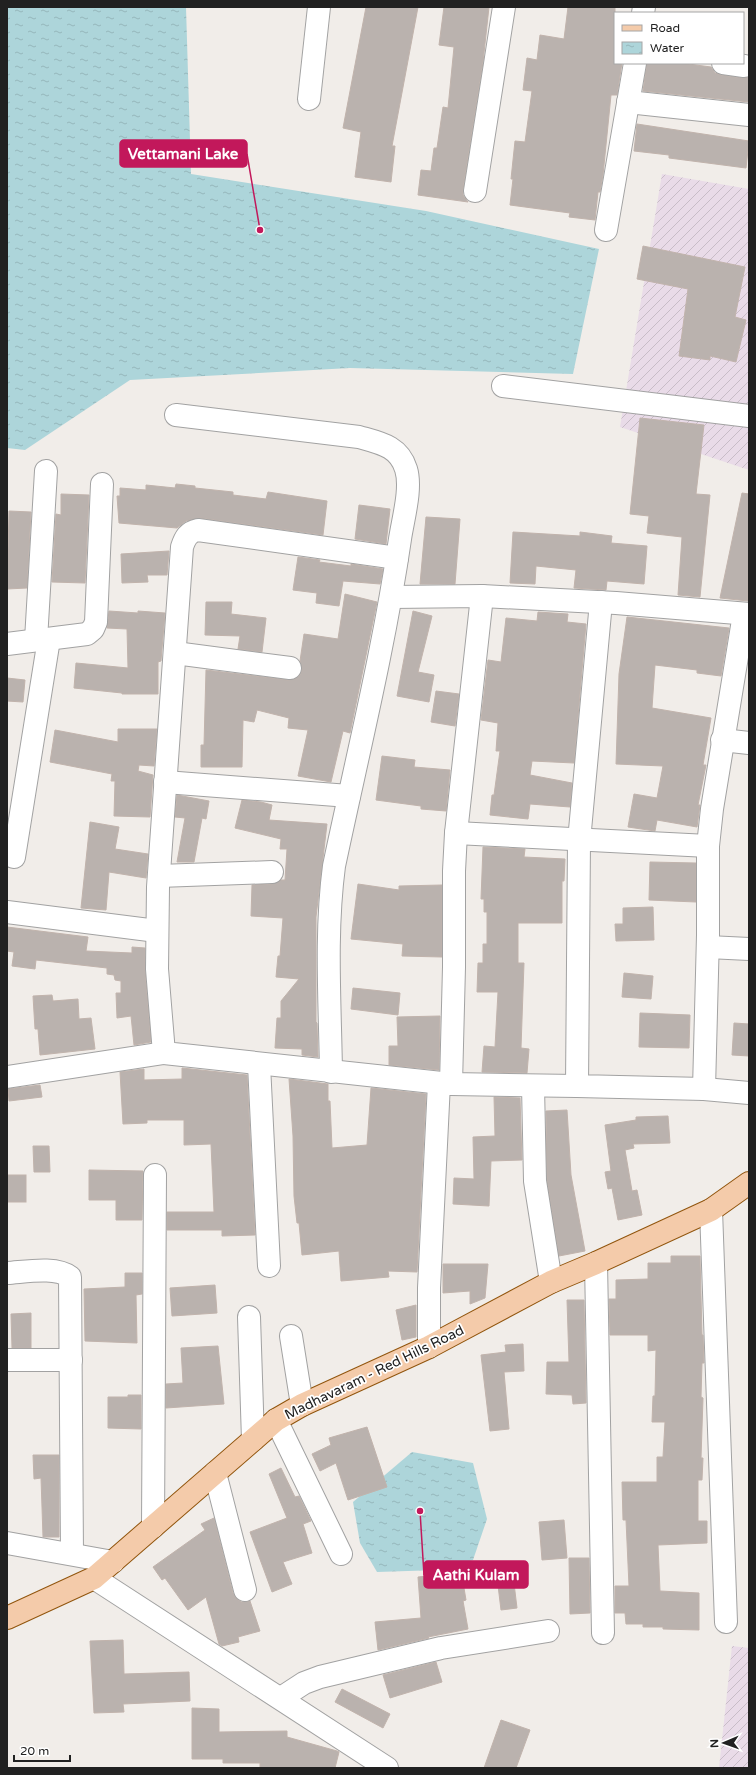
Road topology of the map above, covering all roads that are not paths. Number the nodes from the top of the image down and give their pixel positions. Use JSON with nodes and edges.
{"nodes":[{"id":1,"x":319,"y":7,"type":"edge"},
{"id":2,"x":504,"y":7,"type":"edge"},
{"id":3,"x":635,"y":64,"type":"edge"},
{"id":4,"x":730,"y":64,"type":"edge"},
{"id":5,"x":744,"y":66,"type":"dead end"},
{"id":6,"x":309,"y":99,"type":"dead end"},
{"id":7,"x":628,"y":102,"type":"junction"},
{"id":8,"x":749,"y":115,"type":"edge"},
{"id":9,"x":475,"y":191,"type":"dead end"},
{"id":10,"x":606,"y":230,"type":"dead end"},
{"id":11,"x":503,"y":386,"type":"dead end"},
{"id":12,"x":176,"y":415,"type":"dead end"},
{"id":13,"x":749,"y":416,"type":"edge"},
{"id":14,"x":46,"y":471,"type":"dead end"},
{"id":15,"x":102,"y":484,"type":"dead end"},
{"id":16,"x":397,"y":558,"type":"junction"},
{"id":17,"x":482,"y":596,"type":"junction"},
{"id":18,"x":391,"y":598,"type":"junction"},
{"id":19,"x":601,"y":602,"type":"junction"},
{"id":20,"x":746,"y":614,"type":"edge"},
{"id":21,"x":43,"y":639,"type":"junction"},
{"id":22,"x":7,"y":644,"type":"edge"},
{"id":23,"x":175,"y":653,"type":"junction"},
{"id":24,"x":290,"y":668,"type":"dead end"},
{"id":25,"x":722,"y":740,"type":"junction"},
{"id":26,"x":749,"y":743,"type":"edge"},
{"id":27,"x":165,"y":782,"type":"junction"},
{"id":28,"x":349,"y":796,"type":"junction"},
{"id":29,"x":456,"y":833,"type":"junction"},
{"id":30,"x":579,"y":841,"type":"junction"},
{"id":31,"x":708,"y":846,"type":"junction"},
{"id":32,"x":14,"y":857,"type":"dead end"},
{"id":33,"x":272,"y":872,"type":"dead end"},
{"id":34,"x":159,"y":876,"type":"junction"},
{"id":35,"x":7,"y":912,"type":"edge"},
{"id":36,"x":157,"y":931,"type":"junction"},
{"id":37,"x":708,"y":947,"type":"junction"},
{"id":38,"x":749,"y":949,"type":"edge"},
{"id":39,"x":164,"y":1053,"type":"junction"},
{"id":40,"x":260,"y":1065,"type":"junction"},
{"id":41,"x":331,"y":1072,"type":"junction"},
{"id":42,"x":7,"y":1077,"type":"edge"},
{"id":43,"x":445,"y":1084,"type":"junction"},
{"id":44,"x":532,"y":1086,"type":"junction"},
{"id":45,"x":577,"y":1086,"type":"junction"},
{"id":46,"x":704,"y":1089,"type":"junction"},
{"id":47,"x":749,"y":1093,"type":"edge"},
{"id":48,"x":155,"y":1175,"type":"dead end"},
{"id":49,"x":749,"y":1183,"type":"edge"},
{"id":50,"x":711,"y":1210,"type":"junction"},
{"id":51,"x":596,"y":1263,"type":"junction"},
{"id":52,"x":269,"y":1266,"type":"dead end"},
{"id":53,"x":7,"y":1273,"type":"edge"},
{"id":54,"x":551,"y":1282,"type":"junction"},
{"id":55,"x":249,"y":1317,"type":"dead end"},
{"id":56,"x":291,"y":1336,"type":"dead end"},
{"id":57,"x":429,"y":1347,"type":"junction"},
{"id":58,"x":7,"y":1360,"type":"edge"},
{"id":59,"x":71,"y":1360,"type":"junction"},
{"id":60,"x":302,"y":1404,"type":"junction"},
{"id":61,"x":276,"y":1420,"type":"junction"},
{"id":62,"x":253,"y":1440,"type":"junction"},
{"id":63,"x":215,"y":1473,"type":"junction"},
{"id":64,"x":153,"y":1527,"type":"junction"},
{"id":65,"x":7,"y":1544,"type":"edge"},
{"id":66,"x":72,"y":1554,"type":"junction"},
{"id":67,"x":341,"y":1554,"type":"dead end"},
{"id":68,"x":113,"y":1562,"type":"junction"},
{"id":69,"x":94,"y":1578,"type":"junction"},
{"id":70,"x":245,"y":1590,"type":"dead end"},
{"id":71,"x":7,"y":1618,"type":"edge"},
{"id":72,"x":726,"y":1622,"type":"dead end"},
{"id":73,"x":548,"y":1631,"type":"dead end"},
{"id":74,"x":603,"y":1633,"type":"dead end"},
{"id":75,"x":281,"y":1698,"type":"junction"},
{"id":76,"x":387,"y":1768,"type":"edge"}],
"edges":[{"from":1,"to":6,"type":"street"},
{"from":2,"to":9,"type":"street"},
{"from":3,"to":7,"type":"street"},
{"from":4,"to":5,"type":"street"},
{"from":7,"to":8,"type":"street"},
{"from":7,"to":10,"type":"street"},
{"from":11,"to":13,"type":"street"},
{"from":12,"to":16,"type":"street"},
{"from":14,"to":21,"type":"street"},
{"from":15,"to":21,"type":"street"},
{"from":16,"to":18,"type":"street"},
{"from":16,"to":23,"type":"street"},
{"from":17,"to":18,"type":"street"},
{"from":17,"to":19,"type":"street"},
{"from":17,"to":29,"type":"street"},
{"from":18,"to":28,"type":"street"},
{"from":19,"to":20,"type":"street"},
{"from":19,"to":30,"type":"street"},
{"from":20,"to":25,"type":"street"},
{"from":21,"to":22,"type":"street"},
{"from":21,"to":32,"type":"street"},
{"from":23,"to":24,"type":"street"},
{"from":23,"to":27,"type":"street"},
{"from":25,"to":26,"type":"street"},
{"from":25,"to":31,"type":"street"},
{"from":27,"to":28,"type":"street"},
{"from":27,"to":34,"type":"street"},
{"from":28,"to":41,"type":"street"},
{"from":29,"to":30,"type":"street"},
{"from":29,"to":43,"type":"street"},
{"from":30,"to":31,"type":"street"},
{"from":30,"to":45,"type":"street"},
{"from":31,"to":37,"type":"street"},
{"from":33,"to":34,"type":"street"},
{"from":34,"to":36,"type":"street"},
{"from":35,"to":36,"type":"street"},
{"from":36,"to":39,"type":"street"},
{"from":37,"to":38,"type":"street"},
{"from":37,"to":46,"type":"street"},
{"from":39,"to":40,"type":"street"},
{"from":39,"to":42,"type":"street"},
{"from":40,"to":41,"type":"street"},
{"from":40,"to":52,"type":"street"},
{"from":41,"to":43,"type":"street"},
{"from":43,"to":44,"type":"street"},
{"from":43,"to":57,"type":"street"},
{"from":44,"to":45,"type":"street"},
{"from":44,"to":54,"type":"street"},
{"from":45,"to":46,"type":"street"},
{"from":46,"to":47,"type":"street"},
{"from":48,"to":64,"type":"street"},
{"from":49,"to":50,"type":"main road","name":"Madhavaram - Red Hills Road"},
{"from":50,"to":51,"type":"main road","name":"Madhavaram - Red Hills Road"},
{"from":50,"to":72,"type":"street"},
{"from":51,"to":54,"type":"main road","name":"Madhavaram - Red Hills Road"},
{"from":51,"to":74,"type":"street"},
{"from":53,"to":59,"type":"street"},
{"from":54,"to":57,"type":"main road","name":"Madhavaram - Red Hills Road"},
{"from":55,"to":62,"type":"street"},
{"from":56,"to":60,"type":"street"},
{"from":57,"to":60,"type":"main road","name":"Madhavaram - Red Hills Road"},
{"from":58,"to":59,"type":"street"},
{"from":59,"to":66,"type":"street"},
{"from":60,"to":61,"type":"main road","name":"Madhavaram - Red Hills Road"},
{"from":61,"to":62,"type":"main road","name":"Madhavaram - Red Hills Road"},
{"from":61,"to":67,"type":"street"},
{"from":62,"to":63,"type":"main road","name":"Madhavaram - Red Hills Road"},
{"from":63,"to":64,"type":"main road","name":"Madhavaram - Red Hills Road"},
{"from":63,"to":70,"type":"street"},
{"from":64,"to":68,"type":"main road","name":"Madhavaram - Red Hills Road"},
{"from":65,"to":66,"type":"street"},
{"from":66,"to":68,"type":"street"},
{"from":68,"to":69,"type":"main road","name":"Madhavaram - Red Hills Road"},
{"from":69,"to":71,"type":"main road","name":"Madhavaram - Red Hills Road"},
{"from":69,"to":75,"type":"street"},
{"from":73,"to":75,"type":"street"},
{"from":75,"to":76,"type":"street"}]}
